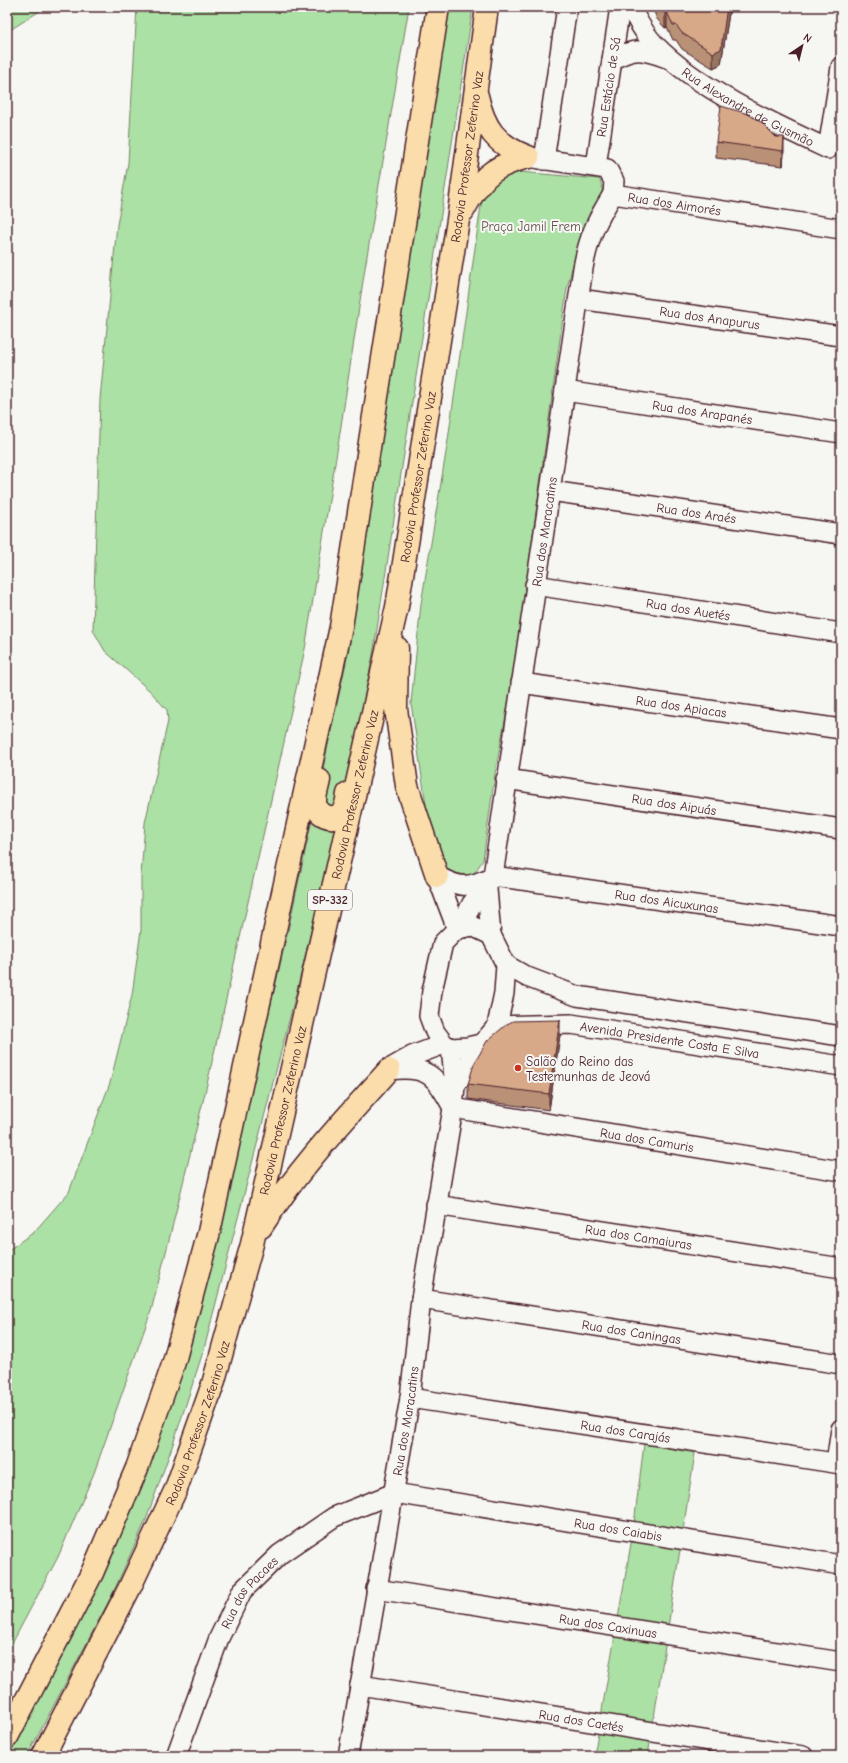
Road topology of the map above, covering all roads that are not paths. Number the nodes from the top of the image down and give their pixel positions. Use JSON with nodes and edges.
{"nodes":[{"id":1,"x":438,"y":7,"type":"edge"},
{"id":2,"x":487,"y":7,"type":"edge"},
{"id":3,"x":567,"y":7,"type":"edge"},
{"id":4,"x":620,"y":7,"type":"edge"},
{"id":5,"x":630,"y":7,"type":"edge"},
{"id":6,"x":612,"y":60,"type":"junction"},
{"id":7,"x":672,"y":60,"type":"junction"},
{"id":8,"x":841,"y":67,"type":"edge"},
{"id":9,"x":476,"y":87,"type":"junction"},
{"id":10,"x":536,"y":158,"type":"junction"},
{"id":11,"x":596,"y":166,"type":"junction"},
{"id":12,"x":613,"y":194,"type":"junction"},
{"id":13,"x":458,"y":220,"type":"junction"},
{"id":14,"x":841,"y":229,"type":"edge"},
{"id":15,"x":579,"y":298,"type":"junction"},
{"id":16,"x":841,"y":336,"type":"edge"},
{"id":17,"x":437,"y":352,"type":"junction"},
{"id":18,"x":379,"y":384,"type":"junction"},
{"id":19,"x":565,"y":391,"type":"junction"},
{"id":20,"x":841,"y":433,"type":"edge"},
{"id":21,"x":551,"y":491,"type":"junction"},
{"id":22,"x":841,"y":534,"type":"edge"},
{"id":23,"x":535,"y":585,"type":"junction"},
{"id":24,"x":397,"y":607,"type":"junction"},
{"id":25,"x":841,"y":633,"type":"edge"},
{"id":26,"x":521,"y":683,"type":"junction"},
{"id":27,"x":841,"y":729,"type":"edge"},
{"id":28,"x":506,"y":779,"type":"junction"},
{"id":29,"x":841,"y":829,"type":"edge"},
{"id":30,"x":437,"y":876,"type":"junction"},
{"id":31,"x":490,"y":882,"type":"junction"},
{"id":32,"x":841,"y":926,"type":"edge"},
{"id":33,"x":460,"y":928,"type":"junction"},
{"id":34,"x":491,"y":935,"type":"junction"},
{"id":35,"x":506,"y":965,"type":"junction"},
{"id":36,"x":576,"y":996,"type":"junction"},
{"id":37,"x":571,"y":1024,"type":"junction"},
{"id":38,"x":497,"y":1026,"type":"junction"},
{"id":39,"x":841,"y":1036,"type":"edge"},
{"id":40,"x":481,"y":1044,"type":"junction"},
{"id":41,"x":448,"y":1046,"type":"junction"},
{"id":42,"x":841,"y":1066,"type":"edge"},
{"id":43,"x":388,"y":1070,"type":"junction"},
{"id":44,"x":455,"y":1086,"type":"junction"},
{"id":45,"x":453,"y":1108,"type":"junction"},
{"id":46,"x":841,"y":1171,"type":"edge"},
{"id":47,"x":436,"y":1205,"type":"junction"},
{"id":48,"x":252,"y":1244,"type":"junction"},
{"id":49,"x":841,"y":1268,"type":"edge"},
{"id":50,"x":421,"y":1299,"type":"junction"},
{"id":51,"x":841,"y":1364,"type":"edge"},
{"id":52,"x":410,"y":1398,"type":"junction"},
{"id":53,"x":841,"y":1429,"type":"edge"},
{"id":54,"x":838,"y":1464,"type":"edge"},
{"id":55,"x":394,"y":1493,"type":"junction"},
{"id":56,"x":841,"y":1565,"type":"edge"},
{"id":57,"x":376,"y":1589,"type":"junction"},
{"id":58,"x":841,"y":1662,"type":"edge"},
{"id":59,"x":360,"y":1685,"type":"junction"},
{"id":60,"x":7,"y":1737,"type":"edge"},
{"id":61,"x":43,"y":1756,"type":"edge"},
{"id":62,"x":176,"y":1756,"type":"edge"},
{"id":63,"x":348,"y":1756,"type":"edge"},
{"id":64,"x":803,"y":1756,"type":"edge"}],
"edges":[{"from":1,"to":18,"type":"highway"},
{"from":2,"to":9,"type":"highway","name":"Rodovia Professor Zeferino Vaz","number":"SP-332"},
{"from":3,"to":10,"type":"street"},
{"from":4,"to":6,"type":"street","name":"Rua Estácio de Sá"},
{"from":5,"to":7,"type":"street","name":"Rua Alexandre de Gusmão"},
{"from":6,"to":7,"type":"street","name":"Rua Alexandre de Gusmão"},
{"from":6,"to":11,"type":"street","name":"Rua Estácio de Sá"},
{"from":7,"to":8,"type":"street","name":"Rua Alexandre de Gusmão"},
{"from":9,"to":10,"type":"highway"},
{"from":9,"to":13,"type":"highway","name":"Rodovia Professor Zeferino Vaz","number":"SP-332"},
{"from":10,"to":11,"type":"street","name":"Rua dos Aimorés"},
{"from":10,"to":13,"type":"highway"},
{"from":11,"to":12,"type":"street","name":"Rua dos Aimorés"},
{"from":12,"to":14,"type":"street","name":"Rua dos Aimorés"},
{"from":12,"to":15,"type":"street","name":"Rua dos Maracatins"},
{"from":13,"to":17,"type":"highway","name":"Rodovia Professor Zeferino Vaz","number":"SP-332"},
{"from":15,"to":16,"type":"street","name":"Rua dos Anapurus"},
{"from":15,"to":19,"type":"street","name":"Rua dos Maracatins"},
{"from":17,"to":18,"type":"highway"},
{"from":17,"to":24,"type":"highway","name":"Rodovia Professor Zeferino Vaz","number":"SP-332"},
{"from":18,"to":60,"type":"highway"},
{"from":19,"to":20,"type":"street","name":"Rua dos Arapanés"},
{"from":19,"to":21,"type":"street","name":"Rua dos Maracatins"},
{"from":21,"to":22,"type":"street","name":"Rua dos Araés"},
{"from":21,"to":23,"type":"street","name":"Rua dos Maracatins"},
{"from":23,"to":25,"type":"street","name":"Rua dos Auetés"},
{"from":23,"to":26,"type":"street","name":"Rua dos Maracatins"},
{"from":24,"to":30,"type":"highway"},
{"from":24,"to":48,"type":"highway","name":"Rodovia Professor Zeferino Vaz","number":"SP-332"},
{"from":26,"to":27,"type":"street","name":"Rua dos Apiacas"},
{"from":26,"to":28,"type":"street","name":"Rua dos Maracatins"},
{"from":28,"to":29,"type":"street","name":"Rua dos Aipuás"},
{"from":28,"to":31,"type":"street","name":"Rua dos Maracatins"},
{"from":30,"to":31,"type":"street"},
{"from":30,"to":33,"type":"street"},
{"from":31,"to":32,"type":"street","name":"Rua dos Aicuxunas"},
{"from":31,"to":33,"type":"street"},
{"from":31,"to":34,"type":"street","name":"Rua dos Maracatins"},
{"from":33,"to":34,"type":"street"},
{"from":33,"to":41,"type":"street"},
{"from":34,"to":35,"type":"street"},
{"from":35,"to":36,"type":"street"},
{"from":35,"to":38,"type":"street"},
{"from":36,"to":37,"type":"street"},
{"from":36,"to":39,"type":"street"},
{"from":37,"to":38,"type":"street","name":"Avenida Presidente Costa E Silva"},
{"from":37,"to":42,"type":"street","name":"Avenida Presidente Costa E Silva"},
{"from":38,"to":40,"type":"street"},
{"from":40,"to":41,"type":"street"},
{"from":40,"to":44,"type":"street","name":"Rua dos Maracatins"},
{"from":41,"to":43,"type":"street"},
{"from":41,"to":44,"type":"street","name":"Rua dos Maracatins"},
{"from":43,"to":45,"type":"street"},
{"from":43,"to":48,"type":"highway"},
{"from":44,"to":45,"type":"street","name":"Rua dos Maracatins"},
{"from":45,"to":46,"type":"street","name":"Rua dos Camuris"},
{"from":45,"to":47,"type":"street","name":"Rua dos Maracatins"},
{"from":47,"to":49,"type":"street","name":"Rua dos Camaiuras"},
{"from":47,"to":50,"type":"street","name":"Rua dos Maracatins"},
{"from":48,"to":61,"type":"highway","name":"Rodovia Professor Zeferino Vaz","number":"SP-332"},
{"from":50,"to":51,"type":"street","name":"Rua dos Caningas"},
{"from":50,"to":52,"type":"street","name":"Rua dos Maracatins"},
{"from":52,"to":54,"type":"street","name":"Rua dos Carajás"},
{"from":52,"to":55,"type":"street","name":"Rua dos Maracatins"},
{"from":53,"to":54,"type":"street"},
{"from":55,"to":56,"type":"street","name":"Rua dos Caiabis"},
{"from":55,"to":57,"type":"street","name":"Rua dos Maracatins"},
{"from":55,"to":62,"type":"street","name":"Rua dos Pacaes"},
{"from":57,"to":58,"type":"street","name":"Rua dos Caxinuas"},
{"from":57,"to":59,"type":"street","name":"Rua dos Maracatins"},
{"from":59,"to":63,"type":"street","name":"Rua dos Maracatins"},
{"from":59,"to":64,"type":"street","name":"Rua dos Caetés"}]}
